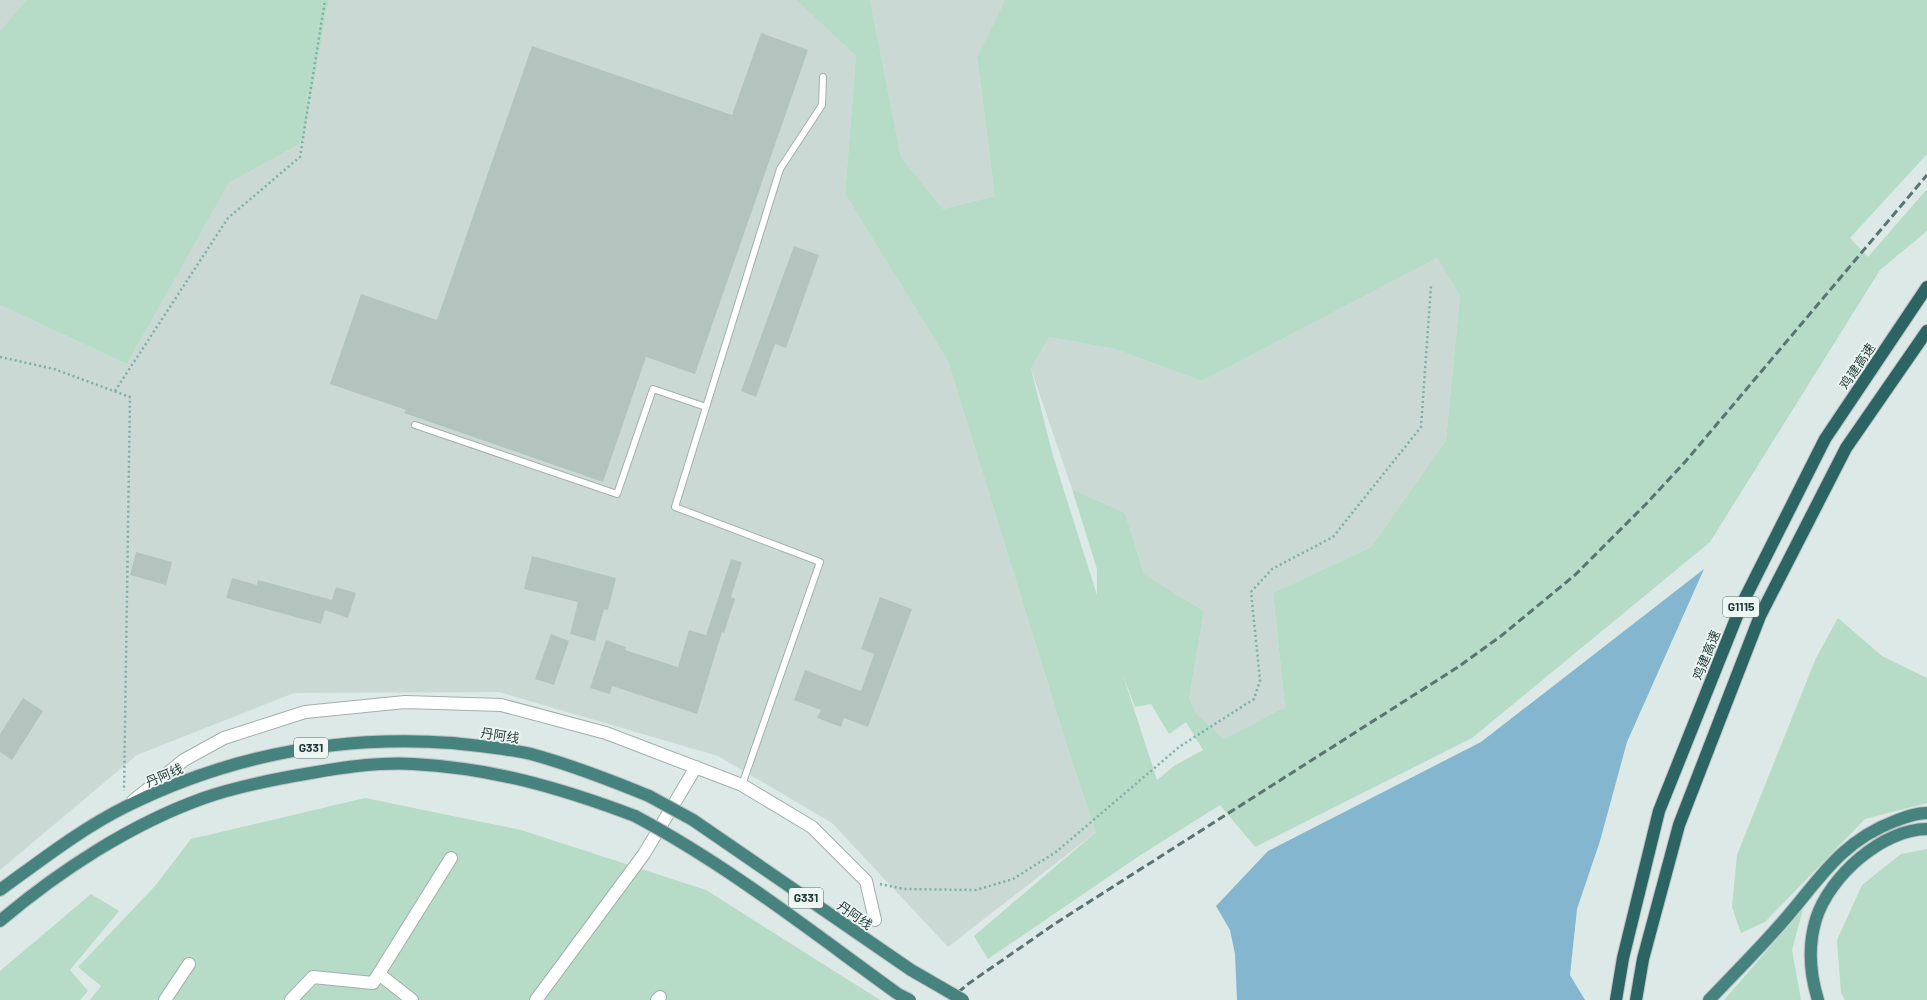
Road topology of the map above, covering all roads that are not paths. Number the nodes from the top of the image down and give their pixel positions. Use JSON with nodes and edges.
{"nodes":[{"id":1,"x":822,"y":76,"type":"dead end"},
{"id":2,"x":1927,"y":287,"type":"edge"},
{"id":3,"x":1927,"y":331,"type":"edge"},
{"id":4,"x":706,"y":407,"type":"junction"},
{"id":5,"x":415,"y":425,"type":"dead end"},
{"id":6,"x":696,"y":767,"type":"junction"},
{"id":7,"x":742,"y":785,"type":"junction"},
{"id":8,"x":124,"y":808,"type":"junction"},
{"id":9,"x":1927,"y":813,"type":"edge"},
{"id":10,"x":1927,"y":829,"type":"edge"},
{"id":11,"x":451,"y":858,"type":"dead end"},
{"id":12,"x":0,"y":890,"type":"edge"},
{"id":13,"x":875,"y":920,"type":"dead end"},
{"id":14,"x":0,"y":921,"type":"edge"},
{"id":15,"x":189,"y":964,"type":"dead end"},
{"id":16,"x":379,"y":974,"type":"junction"},
{"id":17,"x":165,"y":1000,"type":"edge"},
{"id":18,"x":291,"y":1000,"type":"edge"},
{"id":19,"x":412,"y":1000,"type":"edge"},
{"id":20,"x":536,"y":1000,"type":"edge"},
{"id":21,"x":910,"y":1000,"type":"edge"},
{"id":22,"x":963,"y":1000,"type":"edge"},
{"id":23,"x":1616,"y":1000,"type":"edge"},
{"id":24,"x":1636,"y":1000,"type":"edge"},
{"id":25,"x":1709,"y":1000,"type":"edge"},
{"id":26,"x":1818,"y":1000,"type":"edge"}],
"edges":[{"from":1,"to":4,"type":"lane"},
{"from":2,"to":23,"type":"highway","name":"鸡建高速","number":"G1115"},
{"from":3,"to":24,"type":"highway","number":"G1115"},
{"from":4,"to":5,"type":"lane"},
{"from":4,"to":7,"type":"lane"},
{"from":6,"to":7,"type":"street"},
{"from":6,"to":8,"type":"street"},
{"from":6,"to":20,"type":"street"},
{"from":7,"to":13,"type":"street"},
{"from":8,"to":12,"type":"highway","name":"丹阿线","number":"G331"},
{"from":8,"to":22,"type":"highway","name":"丹阿线","number":"G331","bridge":true},
{"from":9,"to":25,"type":"highway"},
{"from":10,"to":26,"type":"highway"},
{"from":11,"to":16,"type":"street"},
{"from":14,"to":21,"type":"highway","number":"G331","bridge":true},
{"from":15,"to":17,"type":"street"},
{"from":16,"to":18,"type":"street"},
{"from":16,"to":19,"type":"street"}]}
